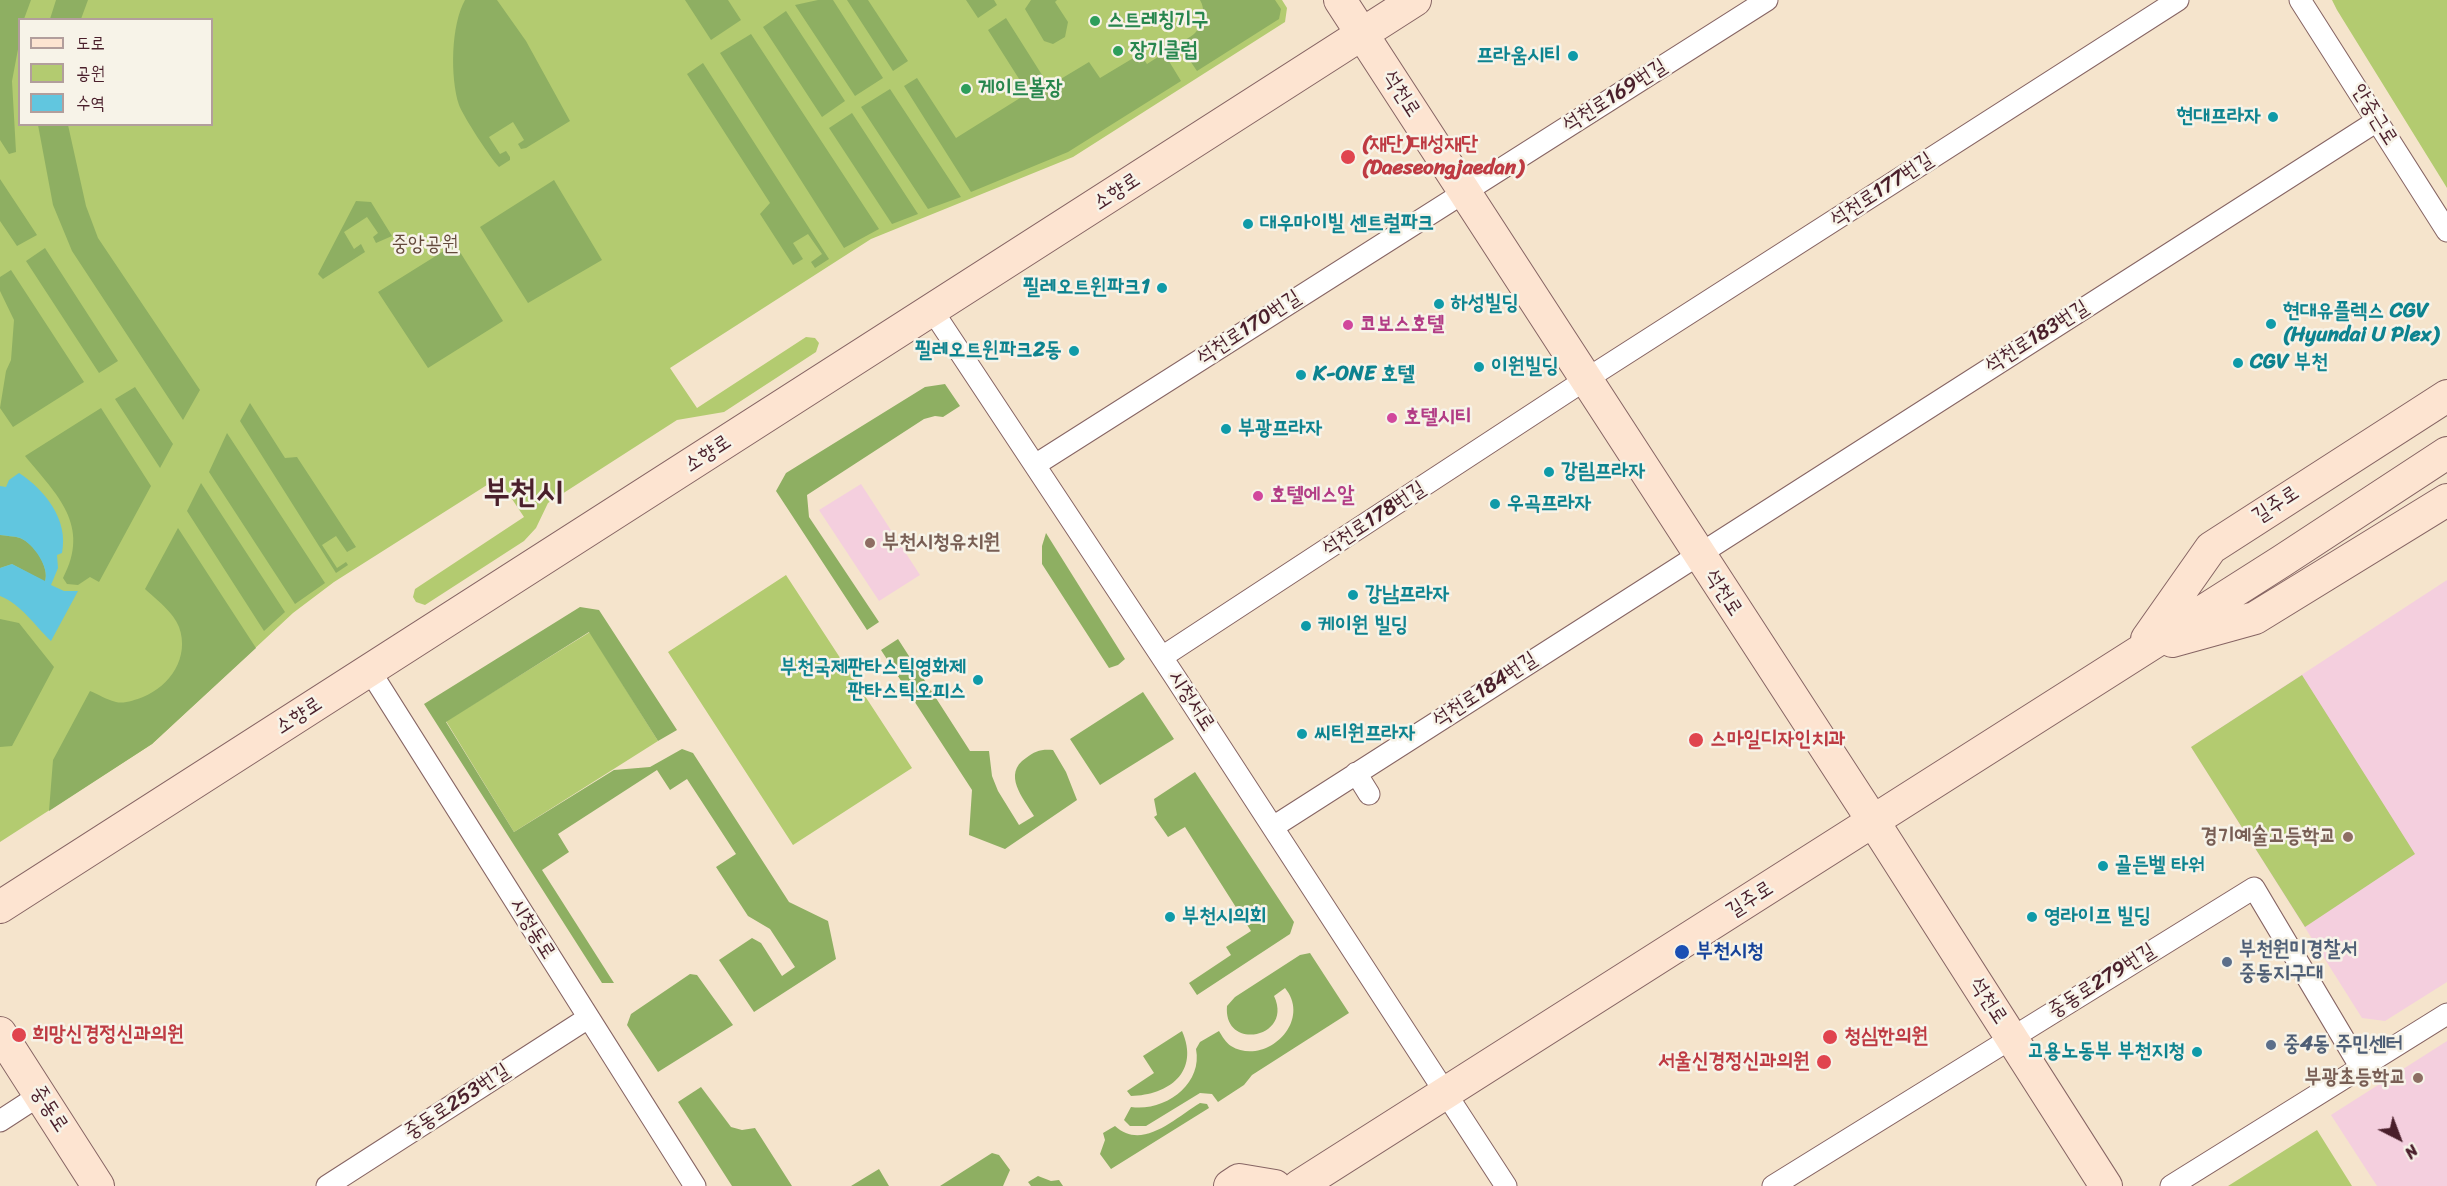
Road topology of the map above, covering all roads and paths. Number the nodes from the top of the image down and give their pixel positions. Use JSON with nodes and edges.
{"nodes":[{"id":1,"x":1340,"y":0,"type":"edge"},
{"id":2,"x":1415,"y":0,"type":"edge"},
{"id":3,"x":1767,"y":0,"type":"edge"},
{"id":4,"x":2178,"y":0,"type":"edge"},
{"id":5,"x":2301,"y":0,"type":"edge"},
{"id":6,"x":1362,"y":34,"type":"junction"},
{"id":7,"x":2377,"y":121,"type":"junction"},
{"id":8,"x":1464,"y":191,"type":"junction"},
{"id":9,"x":2447,"y":231,"type":"edge"},
{"id":10,"x":932,"y":310,"type":"junction"},
{"id":11,"x":1585,"y":380,"type":"junction"},
{"id":12,"x":2447,"y":396,"type":"edge"},
{"id":13,"x":2447,"y":453,"type":"edge"},
{"id":14,"x":1035,"y":465,"type":"junction"},
{"id":15,"x":2447,"y":500,"type":"edge"},
{"id":16,"x":1698,"y":554,"type":"junction"},
{"id":17,"x":2139,"y":650,"type":"junction"},
{"id":18,"x":1162,"y":657,"type":"junction"},
{"id":19,"x":370,"y":670,"type":"junction"},
{"id":20,"x":1356,"y":773,"type":"junction"},
{"id":21,"x":1370,"y":794,"type":"dead end"},
{"id":22,"x":1873,"y":821,"type":"junction"},
{"id":23,"x":1273,"y":826,"type":"junction"},
{"id":24,"x":0,"y":907,"type":"edge"},
{"id":25,"x":2447,"y":1014,"type":"edge"},
{"id":26,"x":588,"y":1018,"type":"junction"},
{"id":27,"x":0,"y":1033,"type":"edge"},
{"id":28,"x":2011,"y":1037,"type":"junction"},
{"id":29,"x":2361,"y":1068,"type":"junction"},
{"id":30,"x":1447,"y":1093,"type":"junction"},
{"id":31,"x":40,"y":1095,"type":"junction"},
{"id":32,"x":0,"y":1121,"type":"edge"},
{"id":33,"x":98,"y":1186,"type":"edge"},
{"id":34,"x":327,"y":1186,"type":"edge"},
{"id":35,"x":695,"y":1186,"type":"edge"},
{"id":36,"x":1230,"y":1186,"type":"edge"},
{"id":37,"x":1275,"y":1186,"type":"edge"},
{"id":38,"x":1299,"y":1186,"type":"edge"},
{"id":39,"x":1506,"y":1186,"type":"edge"},
{"id":40,"x":1773,"y":1186,"type":"edge"},
{"id":41,"x":2106,"y":1186,"type":"edge"},
{"id":42,"x":2171,"y":1186,"type":"edge"}],
"edges":[{"from":1,"to":6,"type":"street","name":"석천로"},
{"from":2,"to":6,"type":"street","name":"소향로"},
{"from":3,"to":8,"type":"street","name":"석천로169번길"},
{"from":4,"to":11,"type":"street","name":"석천로177번길"},
{"from":5,"to":7,"type":"street","name":"안중근로"},
{"from":6,"to":8,"type":"street","name":"석천로"},
{"from":6,"to":10,"type":"street","name":"소향로"},
{"from":7,"to":9,"type":"street","name":"안중근로"},
{"from":7,"to":16,"type":"street","name":"석천로183번길"},
{"from":8,"to":11,"type":"street","name":"석천로"},
{"from":8,"to":14,"type":"street","name":"석천로170번길"},
{"from":10,"to":14,"type":"street","name":"시청서로"},
{"from":10,"to":19,"type":"street","name":"소향로"},
{"from":11,"to":16,"type":"street","name":"석천로"},
{"from":11,"to":18,"type":"street","name":"석천로178번길"},
{"from":12,"to":17,"type":"street","name":"길주로"},
{"from":13,"to":17,"type":"street","name":"길주로"},
{"from":14,"to":18,"type":"street","name":"시청서로"},
{"from":15,"to":17,"type":"street","name":"길주로"},
{"from":16,"to":20,"type":"street","name":"석천로184번길"},
{"from":16,"to":22,"type":"street","name":"석천로"},
{"from":17,"to":22,"type":"street","name":"길주로"},
{"from":18,"to":23,"type":"street","name":"시청서로"},
{"from":19,"to":24,"type":"street","name":"소향로"},
{"from":19,"to":26,"type":"street","name":"시청동로"},
{"from":20,"to":21,"type":"street"},
{"from":20,"to":23,"type":"street","name":"석천로184번길"},
{"from":22,"to":28,"type":"street","name":"석천로"},
{"from":22,"to":30,"type":"street","name":"길주로"},
{"from":23,"to":30,"type":"street","name":"시청서로"},
{"from":25,"to":29,"type":"street"},
{"from":26,"to":34,"type":"street","name":"중동로253번길"},
{"from":26,"to":35,"type":"street","name":"시청동로"},
{"from":27,"to":31,"type":"street","name":"중동로"},
{"from":28,"to":29,"type":"street","name":"중동로279번길"},
{"from":28,"to":40,"type":"street","name":"중동로279번길"},
{"from":28,"to":41,"type":"street","name":"석천로"},
{"from":29,"to":42,"type":"street"},
{"from":30,"to":38,"type":"street","name":"길주로"},
{"from":30,"to":39,"type":"street","name":"시청서로"},
{"from":31,"to":32,"type":"street"},
{"from":31,"to":33,"type":"street","name":"중동로"},
{"from":36,"to":37,"type":"street"}]}
